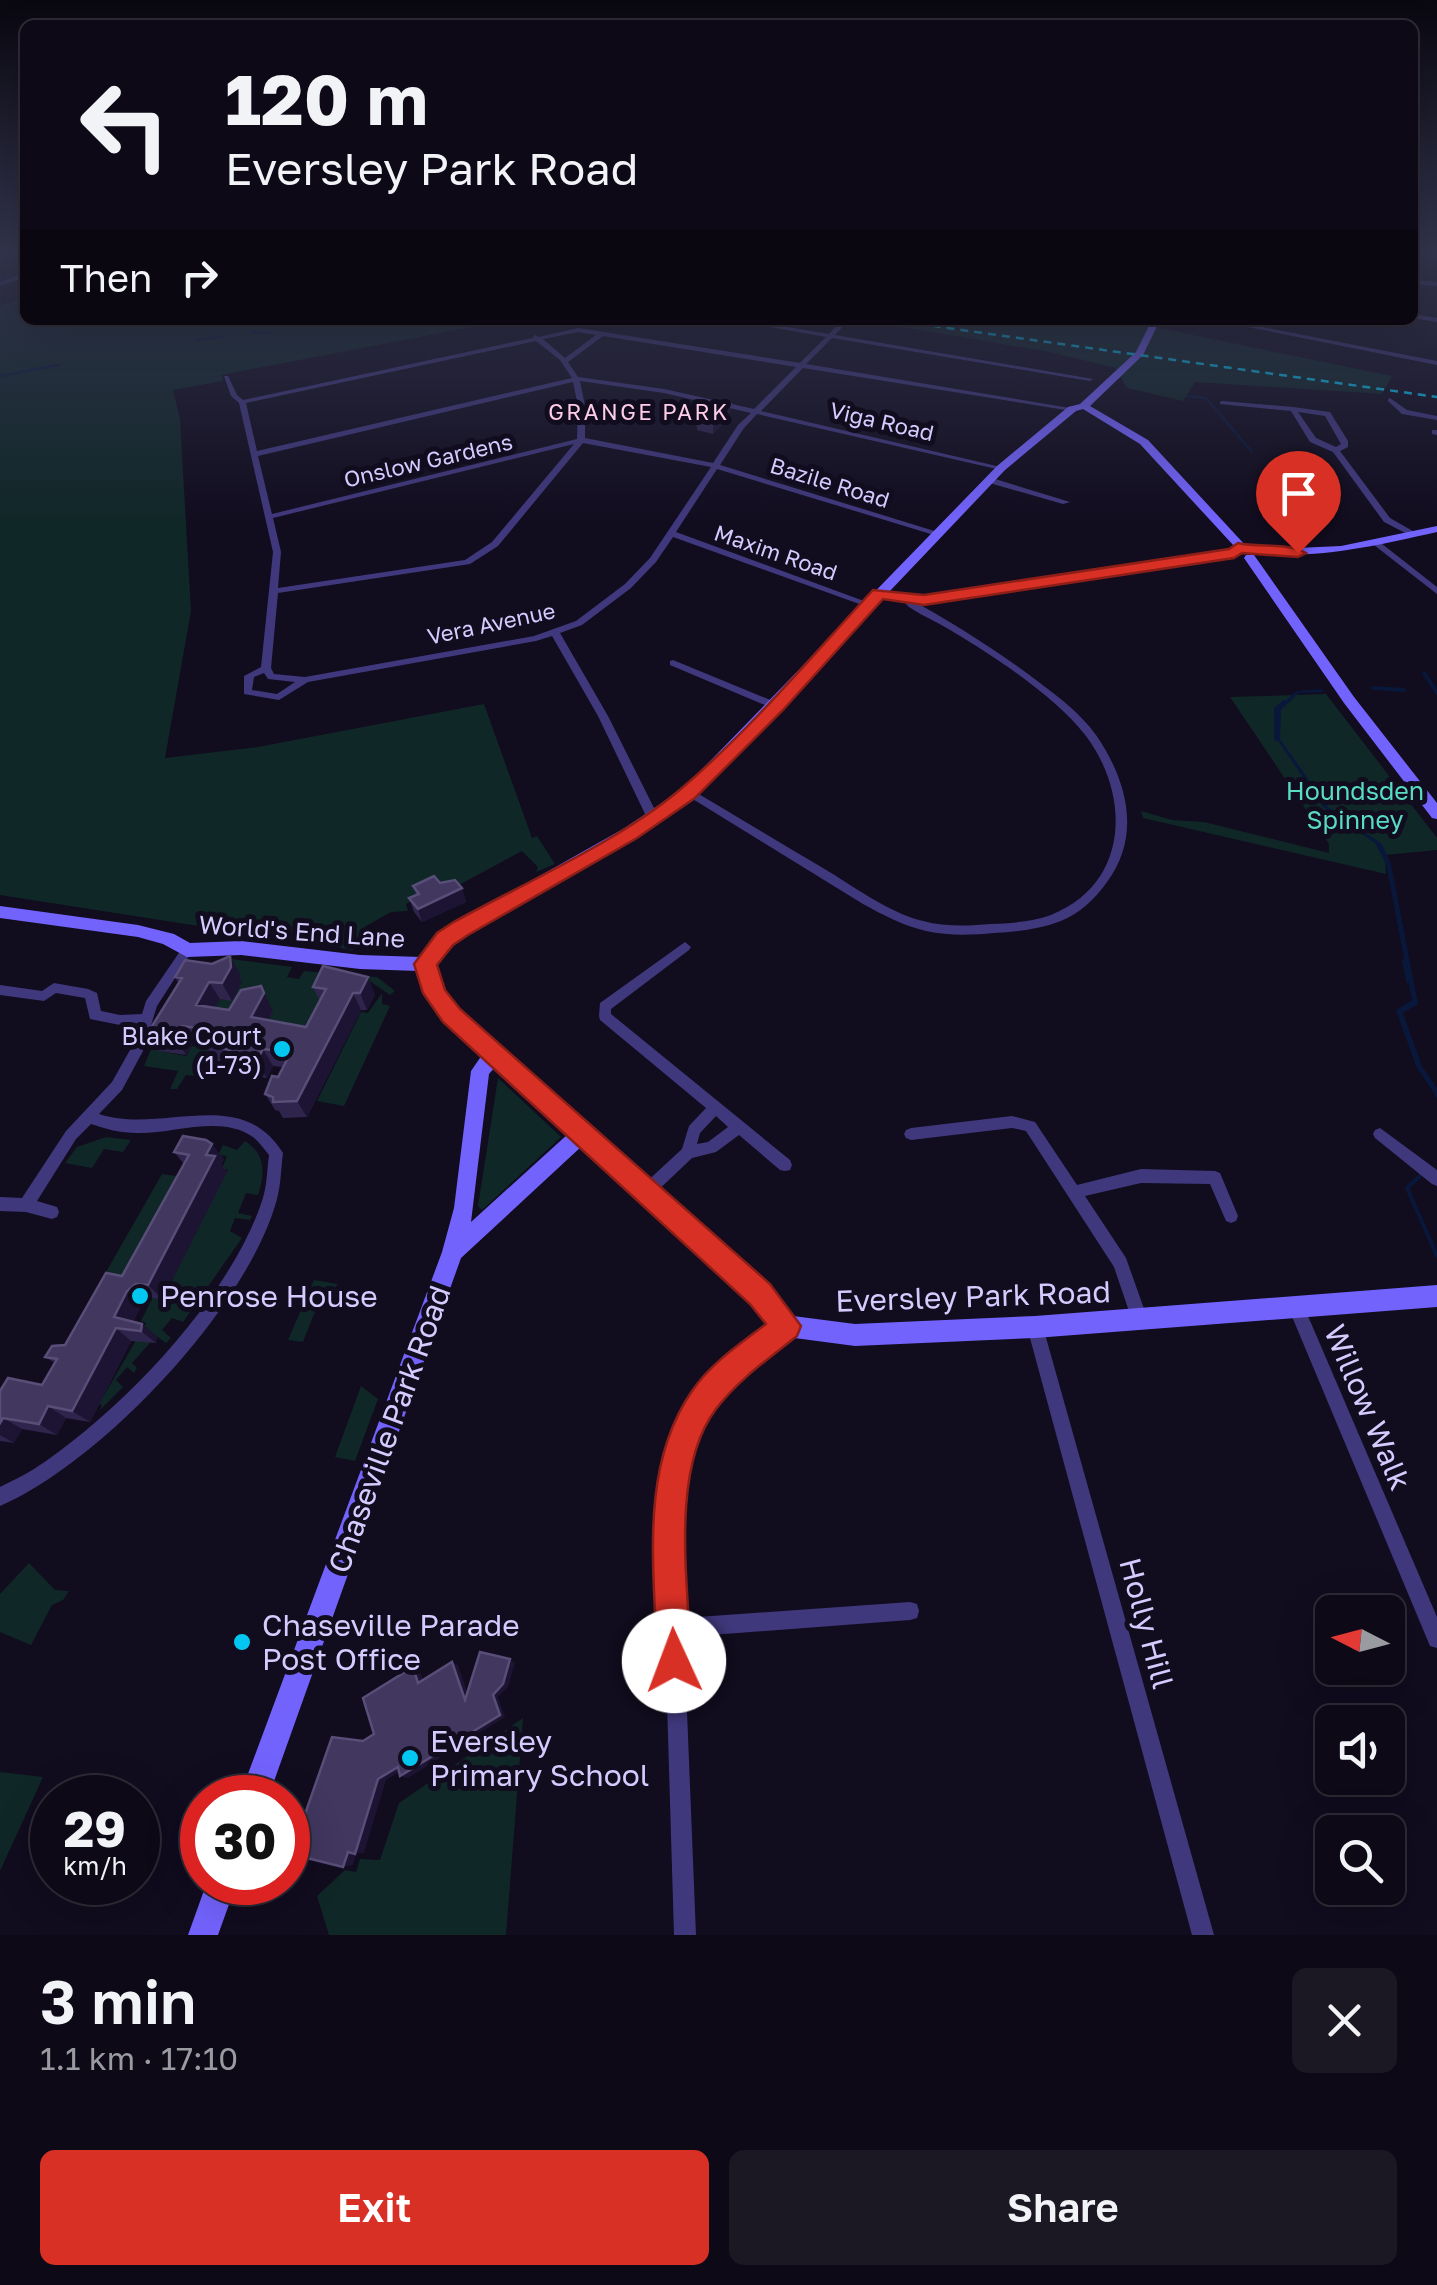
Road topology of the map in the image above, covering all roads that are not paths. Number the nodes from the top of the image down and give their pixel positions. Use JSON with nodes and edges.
{"nodes":[{"id":1,"x":507,"y":343,"type":"edge"},
{"id":2,"x":543,"y":343,"type":"edge"},
{"id":3,"x":590,"y":343,"type":"edge"},
{"id":4,"x":666,"y":343,"type":"edge"},
{"id":5,"x":825,"y":343,"type":"edge"},
{"id":6,"x":881,"y":343,"type":"edge"},
{"id":7,"x":1145,"y":343,"type":"edge"},
{"id":8,"x":1339,"y":343,"type":"edge"},
{"id":9,"x":566,"y":360,"type":"junction"},
{"id":10,"x":1437,"y":362,"type":"edge"},
{"id":11,"x":804,"y":366,"type":"junction"},
{"id":12,"x":226,"y":378,"type":"dead end"},
{"id":13,"x":578,"y":378,"type":"junction"},
{"id":14,"x":1090,"y":379,"type":"dead end"},
{"id":15,"x":1390,"y":400,"type":"dead end"},
{"id":16,"x":242,"y":402,"type":"junction"},
{"id":17,"x":1222,"y":403,"type":"dead end"},
{"id":18,"x":1078,"y":408,"type":"junction"},
{"id":19,"x":1293,"y":410,"type":"junction"},
{"id":20,"x":755,"y":411,"type":"junction"},
{"id":21,"x":1340,"y":411,"type":"dead end"},
{"id":22,"x":1326,"y":414,"type":"junction"},
{"id":23,"x":1437,"y":418,"type":"edge"},
{"id":24,"x":580,"y":440,"type":"junction"},
{"id":25,"x":1336,"y":450,"type":"junction"},
{"id":26,"x":256,"y":454,"type":"junction"},
{"id":27,"x":712,"y":465,"type":"junction"},
{"id":28,"x":1001,"y":468,"type":"junction"},
{"id":29,"x":989,"y":480,"type":"junction"},
{"id":30,"x":1066,"y":502,"type":"dead end"},
{"id":31,"x":269,"y":516,"type":"junction"},
{"id":32,"x":1437,"y":530,"type":"edge"},
{"id":33,"x":672,"y":534,"type":"junction"},
{"id":34,"x":937,"y":534,"type":"junction"},
{"id":35,"x":1414,"y":534,"type":"junction"},
{"id":36,"x":1377,"y":543,"type":"junction"},
{"id":37,"x":1245,"y":553,"type":"junction"},
{"id":38,"x":275,"y":591,"type":"junction"},
{"id":39,"x":1437,"y":591,"type":"edge"},
{"id":40,"x":874,"y":599,"type":"junction"},
{"id":41,"x":906,"y":600,"type":"junction"},
{"id":42,"x":555,"y":633,"type":"junction"},
{"id":43,"x":673,"y":663,"type":"dead end"},
{"id":44,"x":266,"y":668,"type":"junction"},
{"id":45,"x":306,"y":680,"type":"junction"},
{"id":46,"x":776,"y":706,"type":"junction"},
{"id":47,"x":688,"y":794,"type":"junction"},
{"id":48,"x":1436,"y":811,"type":"edge"},
{"id":49,"x":653,"y":818,"type":"junction"},
{"id":50,"x":0,"y":912,"type":"edge"},
{"id":51,"x":685,"y":947,"type":"dead end"},
{"id":52,"x":187,"y":950,"type":"junction"},
{"id":53,"x":426,"y":964,"type":"junction"},
{"id":54,"x":0,"y":990,"type":"edge"},
{"id":55,"x":146,"y":1019,"type":"junction"},
{"id":56,"x":494,"y":1056,"type":"junction"},
{"id":57,"x":716,"y":1106,"type":"junction"},
{"id":58,"x":89,"y":1117,"type":"junction"},
{"id":59,"x":740,"y":1126,"type":"junction"},
{"id":60,"x":582,"y":1134,"type":"junction"},
{"id":61,"x":912,"y":1134,"type":"dead end"},
{"id":62,"x":1380,"y":1134,"type":"dead end"},
{"id":63,"x":688,"y":1152,"type":"junction"},
{"id":64,"x":785,"y":1164,"type":"dead end"},
{"id":65,"x":1437,"y":1179,"type":"edge"},
{"id":66,"x":647,"y":1191,"type":"junction"},
{"id":67,"x":1076,"y":1192,"type":"junction"},
{"id":68,"x":0,"y":1204,"type":"edge"},
{"id":69,"x":26,"y":1205,"type":"junction"},
{"id":70,"x":52,"y":1212,"type":"dead end"},
{"id":71,"x":1231,"y":1216,"type":"dead end"},
{"id":72,"x":453,"y":1252,"type":"junction"},
{"id":73,"x":1437,"y":1296,"type":"edge"},
{"id":74,"x":1296,"y":1307,"type":"junction"},
{"id":75,"x":1140,"y":1320,"type":"junction"},
{"id":76,"x":786,"y":1326,"type":"junction"},
{"id":77,"x":1035,"y":1327,"type":"junction"},
{"id":78,"x":0,"y":1496,"type":"edge"},
{"id":79,"x":910,"y":1612,"type":"dead end"},
{"id":80,"x":672,"y":1628,"type":"junction"},
{"id":81,"x":1437,"y":1639,"type":"edge"},
{"id":82,"x":262,"y":1775,"type":"edge"},
{"id":83,"x":214,"y":1905,"type":"edge"},
{"id":84,"x":203,"y":1935,"type":"edge"},
{"id":85,"x":685,"y":1935,"type":"edge"},
{"id":86,"x":1202,"y":1935,"type":"edge"}],
"edges":[{"from":1,"to":16,"type":"street"},
{"from":2,"to":9,"type":"street"},
{"from":3,"to":9,"type":"street"},
{"from":4,"to":11,"type":"street"},
{"from":5,"to":11,"type":"street","name":"Vera Avenue"},
{"from":6,"to":14,"type":"street"},
{"from":7,"to":18,"type":"street"},
{"from":8,"to":10,"type":"street"},
{"from":9,"to":13,"type":"street"},
{"from":11,"to":18,"type":"street"},
{"from":11,"to":20,"type":"street","name":"Vera Avenue"},
{"from":12,"to":16,"type":"street"},
{"from":13,"to":20,"type":"street","name":"Viga Road"},
{"from":13,"to":24,"type":"street"},
{"from":13,"to":26,"type":"street"},
{"from":15,"to":23,"type":"street"},
{"from":16,"to":26,"type":"street"},
{"from":17,"to":19,"type":"street"},
{"from":18,"to":28,"type":"street"},
{"from":18,"to":37,"type":"street"},
{"from":19,"to":22,"type":"street"},
{"from":19,"to":25,"type":"street"},
{"from":20,"to":27,"type":"street","name":"Vera Avenue"},
{"from":20,"to":28,"type":"street","name":"Viga Road"},
{"from":21,"to":22,"type":"street"},
{"from":22,"to":25,"type":"street"},
{"from":24,"to":27,"type":"street","name":"Onslow Gardens"},
{"from":24,"to":31,"type":"street","name":"Onslow Gardens"},
{"from":24,"to":38,"type":"street"},
{"from":25,"to":35,"type":"street"},
{"from":26,"to":31,"type":"street"},
{"from":27,"to":33,"type":"street","name":"Vera Avenue"},
{"from":27,"to":34,"type":"street","name":"Bazile Road"},
{"from":28,"to":29,"type":"street"},
{"from":29,"to":30,"type":"street"},
{"from":29,"to":34,"type":"street"},
{"from":31,"to":38,"type":"street"},
{"from":32,"to":35,"type":"street"},
{"from":33,"to":40,"type":"street","name":"Maxim Road"},
{"from":33,"to":42,"type":"street","name":"Vera Avenue"},
{"from":34,"to":40,"type":"street"},
{"from":35,"to":36,"type":"street"},
{"from":36,"to":37,"type":"street"},
{"from":36,"to":39,"type":"street"},
{"from":37,"to":41,"type":"street"},
{"from":37,"to":48,"type":"street"},
{"from":38,"to":44,"type":"street"},
{"from":40,"to":41,"type":"street"},
{"from":40,"to":46,"type":"street"},
{"from":41,"to":47,"type":"street"},
{"from":42,"to":45,"type":"street","name":"Vera Avenue"},
{"from":42,"to":49,"type":"street"},
{"from":43,"to":46,"type":"street"},
{"from":44,"to":45,"type":"street"},
{"from":44,"to":45,"type":"street","name":"Vera Avenue"},
{"from":46,"to":47,"type":"street"},
{"from":47,"to":49,"type":"street"},
{"from":49,"to":53,"type":"street"},
{"from":50,"to":52,"type":"street","name":"World's End Lane"},
{"from":51,"to":57,"type":"street"},
{"from":52,"to":53,"type":"street","name":"World's End Lane"},
{"from":52,"to":55,"type":"street"},
{"from":53,"to":56,"type":"street"},
{"from":54,"to":55,"type":"street"},
{"from":55,"to":58,"type":"street"},
{"from":56,"to":60,"type":"street"},
{"from":56,"to":72,"type":"street","name":"Chaseville Park Road"},
{"from":57,"to":59,"type":"street"},
{"from":57,"to":63,"type":"street"},
{"from":58,"to":69,"type":"street"},
{"from":58,"to":78,"type":"street"},
{"from":59,"to":63,"type":"street"},
{"from":59,"to":64,"type":"street"},
{"from":60,"to":66,"type":"street"},
{"from":60,"to":72,"type":"street"},
{"from":61,"to":67,"type":"street"},
{"from":62,"to":65,"type":"street"},
{"from":63,"to":66,"type":"street"},
{"from":66,"to":76,"type":"street"},
{"from":67,"to":71,"type":"street"},
{"from":67,"to":75,"type":"street"},
{"from":68,"to":69,"type":"street"},
{"from":69,"to":70,"type":"street"},
{"from":72,"to":82,"type":"street","name":"Chaseville Park Road"},
{"from":73,"to":74,"type":"street","name":"Eversley Park Road"},
{"from":74,"to":75,"type":"street","name":"Eversley Park Road"},
{"from":74,"to":81,"type":"street","name":"Willow Walk"},
{"from":75,"to":77,"type":"street","name":"Eversley Park Road"},
{"from":76,"to":77,"type":"street","name":"Eversley Park Road"},
{"from":76,"to":80,"type":"street"},
{"from":77,"to":86,"type":"street","name":"Holly Hill"},
{"from":79,"to":80,"type":"street"},
{"from":80,"to":85,"type":"street"},
{"from":83,"to":84,"type":"street"}]}
